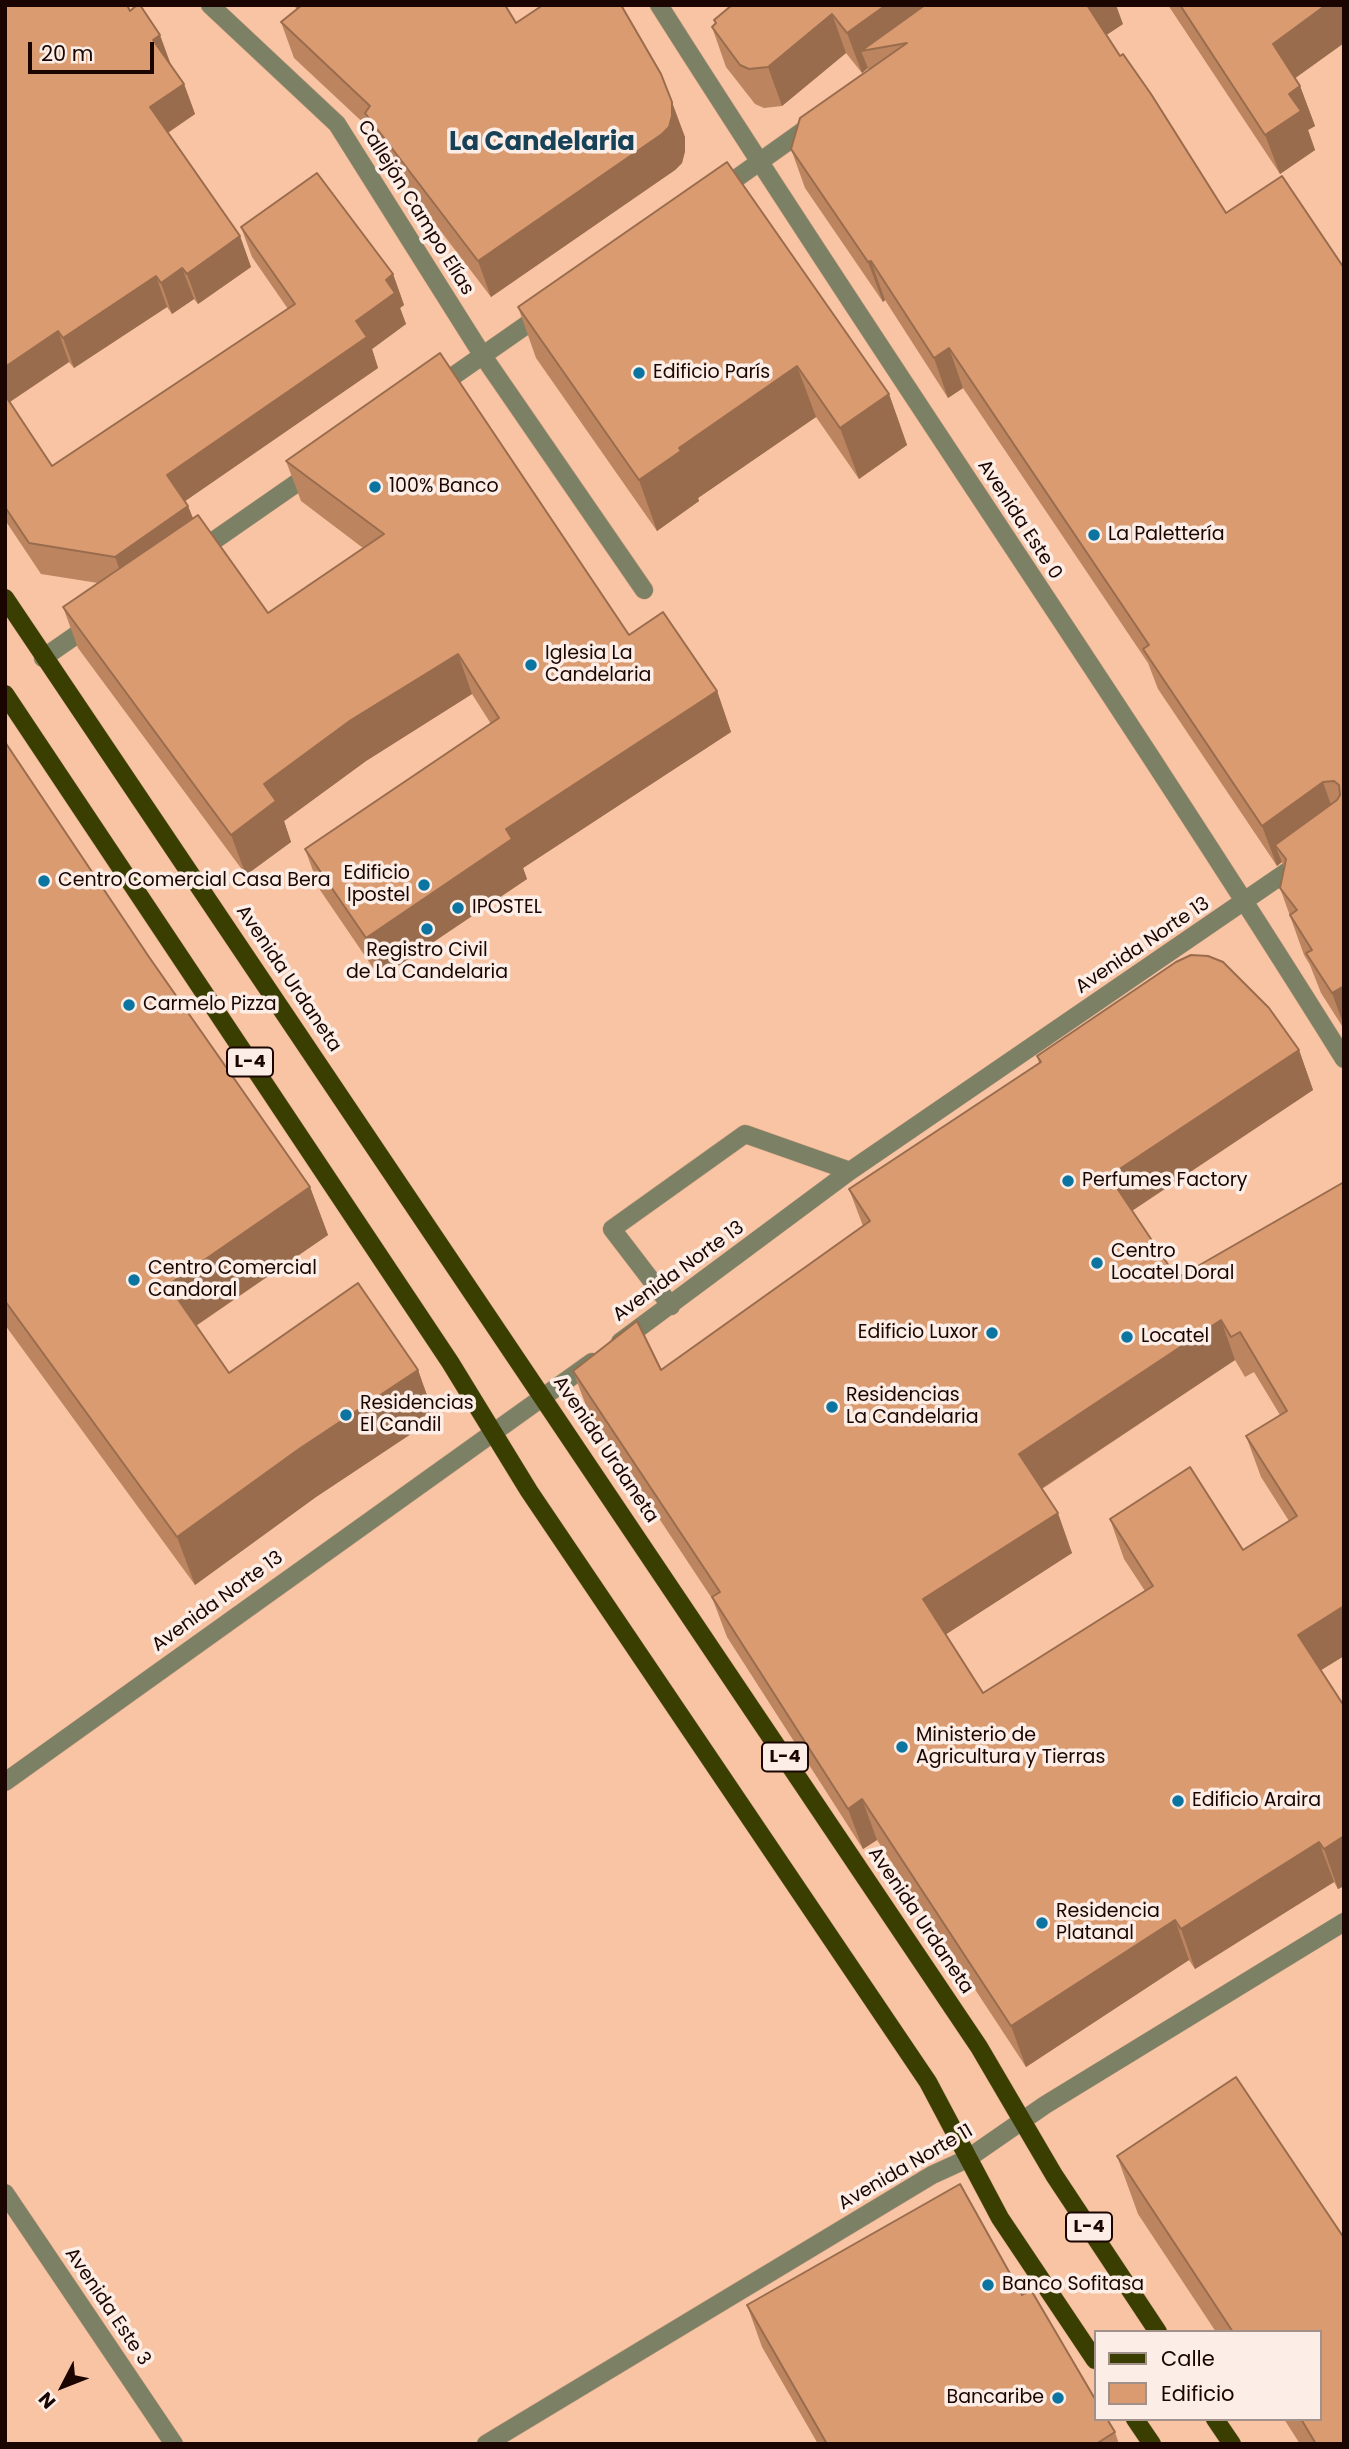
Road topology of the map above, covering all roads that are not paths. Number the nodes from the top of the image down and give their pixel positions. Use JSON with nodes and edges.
{"nodes":[{"id":1,"x":210,"y":5,"type":"edge"},
{"id":2,"x":659,"y":5,"type":"edge"},
{"id":3,"x":824,"y":116,"type":"edge"},
{"id":4,"x":759,"y":163,"type":"junction"},
{"id":5,"x":704,"y":201,"type":"edge"},
{"id":6,"x":560,"y":302,"type":"edge"},
{"id":7,"x":483,"y":355,"type":"junction"},
{"id":8,"x":415,"y":402,"type":"edge"},
{"id":9,"x":325,"y":464,"type":"edge"},
{"id":10,"x":178,"y":565,"type":"edge"},
{"id":11,"x":644,"y":590,"type":"dead end"},
{"id":12,"x":5,"y":598,"type":"edge"},
{"id":13,"x":111,"y":611,"type":"edge"},
{"id":14,"x":43,"y":658,"type":"junction"},
{"id":15,"x":5,"y":694,"type":"edge"},
{"id":16,"x":1311,"y":855,"type":"edge"},
{"id":17,"x":1246,"y":902,"type":"junction"},
{"id":18,"x":1344,"y":1059,"type":"edge"},
{"id":19,"x":850,"y":1171,"type":"junction"},
{"id":20,"x":671,"y":1306,"type":"junction"},
{"id":21,"x":543,"y":1395,"type":"junction"},
{"id":22,"x":491,"y":1432,"type":"junction"},
{"id":23,"x":5,"y":1782,"type":"edge"},
{"id":24,"x":1344,"y":1922,"type":"edge"},
{"id":25,"x":1021,"y":2122,"type":"junction"},
{"id":26,"x":967,"y":2159,"type":"junction"},
{"id":27,"x":5,"y":2193,"type":"edge"},
{"id":28,"x":1157,"y":2330,"type":"edge"},
{"id":29,"x":1094,"y":2359,"type":"edge"},
{"id":30,"x":1136,"y":2421,"type":"edge"},
{"id":31,"x":1216,"y":2421,"type":"edge"},
{"id":32,"x":174,"y":2444,"type":"edge"},
{"id":33,"x":486,"y":2444,"type":"edge"},
{"id":34,"x":1152,"y":2444,"type":"edge"},
{"id":35,"x":1231,"y":2444,"type":"edge"}],
"edges":[{"from":1,"to":7,"type":"street","name":"Callejón Campo Elías"},
{"from":2,"to":4,"type":"street","name":"Avenida Este 0"},
{"from":3,"to":4,"type":"street"},
{"from":4,"to":5,"type":"street"},
{"from":4,"to":17,"type":"street","name":"Avenida Este 0"},
{"from":6,"to":7,"type":"street"},
{"from":7,"to":8,"type":"street"},
{"from":7,"to":11,"type":"street","name":"Callejón Campo Elías"},
{"from":9,"to":10,"type":"street"},
{"from":12,"to":14,"type":"main road","name":"Avenida Urdaneta","number":"L-4"},
{"from":13,"to":14,"type":"street"},
{"from":14,"to":21,"type":"main road","name":"Avenida Urdaneta","number":"L-4"},
{"from":15,"to":22,"type":"main road","number":"L-4"},
{"from":16,"to":17,"type":"street","name":"Avenida Norte 13"},
{"from":17,"to":18,"type":"street","name":"Avenida Este 0"},
{"from":17,"to":19,"type":"street","name":"Avenida Norte 13"},
{"from":19,"to":20,"type":"street","name":"Avenida Norte 13"},
{"from":19,"to":20,"type":"street"},
{"from":20,"to":21,"type":"street","name":"Avenida Norte 13"},
{"from":21,"to":22,"type":"street","name":"Avenida Norte 13"},
{"from":21,"to":25,"type":"main road","name":"Avenida Urdaneta","number":"L-4"},
{"from":22,"to":23,"type":"street","name":"Avenida Norte 13"},
{"from":22,"to":26,"type":"main road","number":"L-4"},
{"from":24,"to":25,"type":"street","name":"Avenida Norte 11"},
{"from":25,"to":26,"type":"street","name":"Avenida Norte 11"},
{"from":25,"to":28,"type":"main road","name":"Avenida Urdaneta","number":"L-4"},
{"from":26,"to":29,"type":"main road","number":"L-4"},
{"from":26,"to":33,"type":"street","name":"Avenida Norte 11"},
{"from":27,"to":32,"type":"street","name":"Avenida Este 3"},
{"from":30,"to":34,"type":"main road"},
{"from":31,"to":35,"type":"main road"}]}
